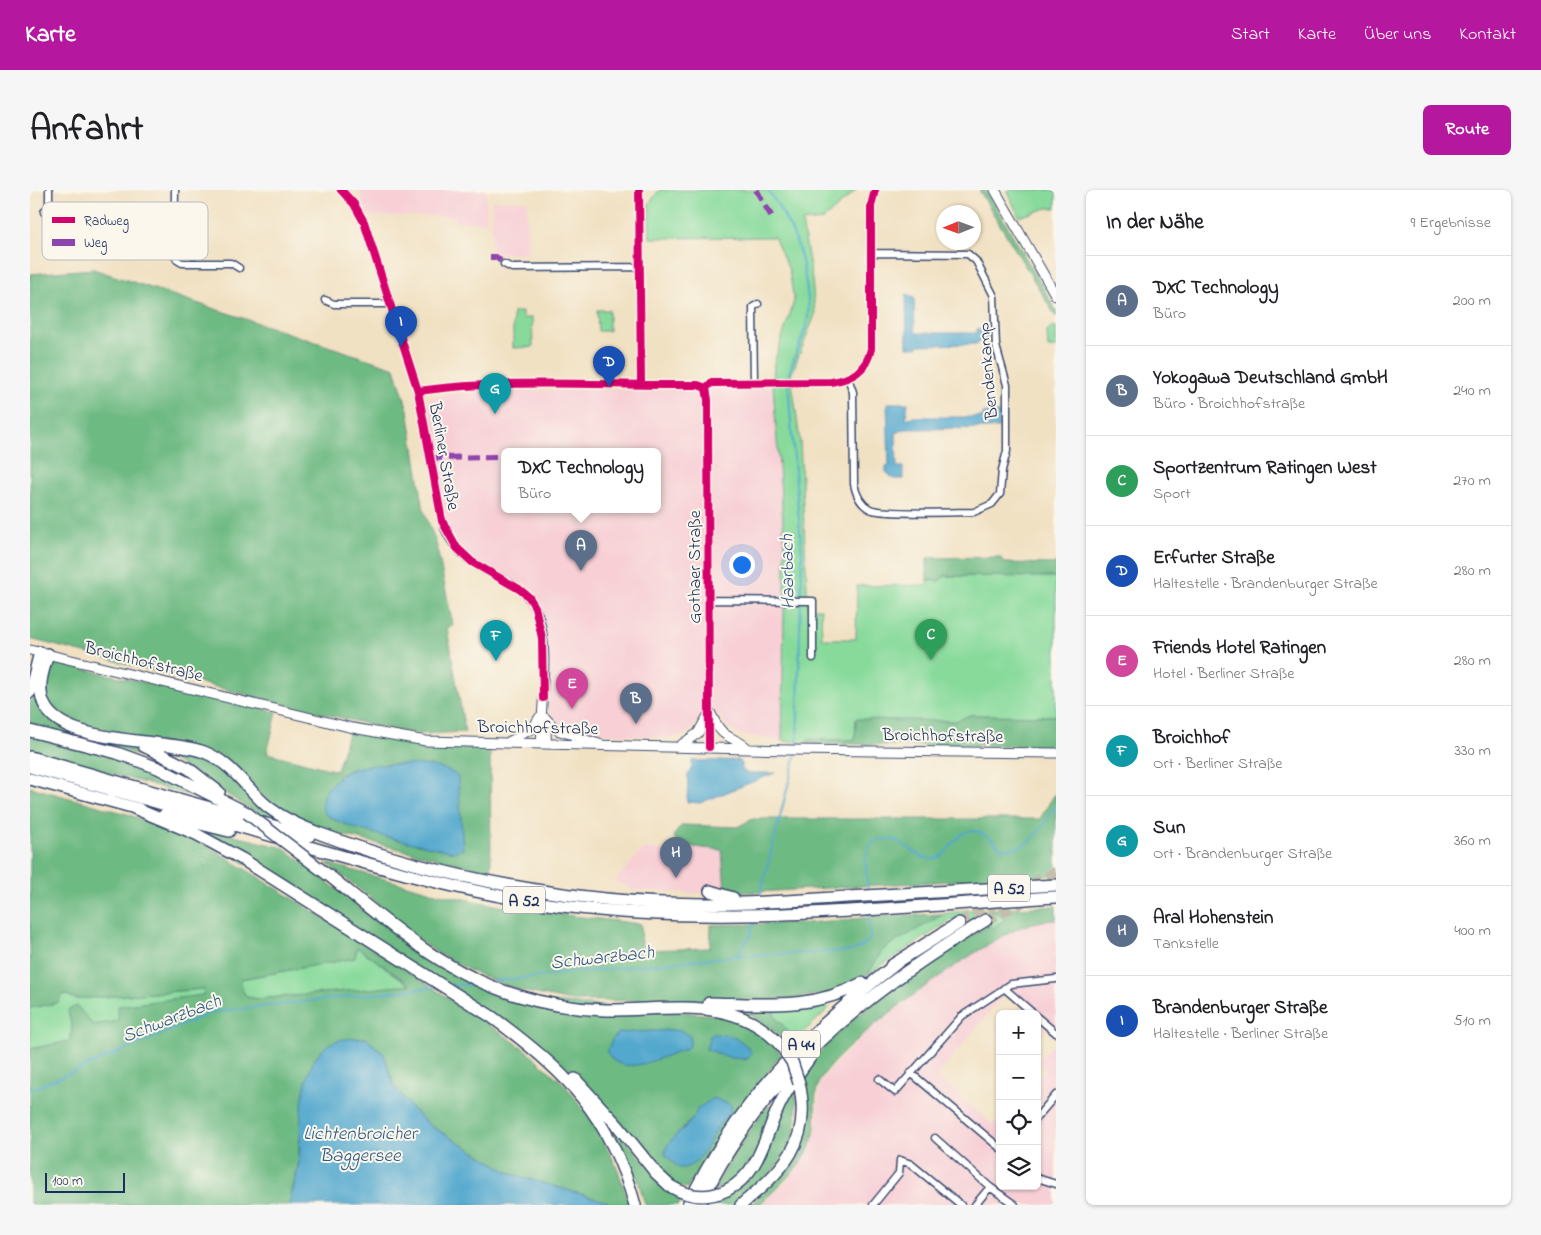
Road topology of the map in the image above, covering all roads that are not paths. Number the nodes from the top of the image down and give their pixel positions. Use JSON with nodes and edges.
{"nodes":[{"id":1,"x":341,"y":190,"type":"edge"},
{"id":2,"x":640,"y":190,"type":"edge"},
{"id":3,"x":875,"y":190,"type":"edge"},
{"id":4,"x":996,"y":190,"type":"edge"},
{"id":5,"x":871,"y":253,"type":"junction"},
{"id":6,"x":177,"y":260,"type":"edge"},
{"id":7,"x":504,"y":264,"type":"dead end"},
{"id":8,"x":639,"y":267,"type":"junction"},
{"id":9,"x":239,"y":268,"type":"dead end"},
{"id":10,"x":1056,"y":296,"type":"edge"},
{"id":11,"x":326,"y":300,"type":"dead end"},
{"id":12,"x":391,"y":304,"type":"junction"},
{"id":13,"x":758,"y":304,"type":"dead end"},
{"id":14,"x":848,"y":378,"type":"junction"},
{"id":15,"x":754,"y":382,"type":"junction"},
{"id":16,"x":641,"y":383,"type":"junction"},
{"id":17,"x":706,"y":388,"type":"junction"},
{"id":18,"x":418,"y":391,"type":"junction"},
{"id":19,"x":709,"y":600,"type":"junction"},
{"id":20,"x":39,"y":652,"type":"edge"},
{"id":21,"x":813,"y":658,"type":"dead end"},
{"id":22,"x":30,"y":661,"type":"edge"},
{"id":23,"x":34,"y":675,"type":"junction"},
{"id":24,"x":30,"y":692,"type":"edge"},
{"id":25,"x":710,"y":712,"type":"junction"},
{"id":26,"x":543,"y":715,"type":"junction"},
{"id":27,"x":30,"y":731,"type":"edge"},
{"id":28,"x":117,"y":737,"type":"junction"},
{"id":29,"x":503,"y":743,"type":"junction"},
{"id":30,"x":544,"y":744,"type":"junction"},
{"id":31,"x":601,"y":744,"type":"junction"},
{"id":32,"x":678,"y":746,"type":"junction"},
{"id":33,"x":709,"y":747,"type":"junction"},
{"id":34,"x":746,"y":747,"type":"junction"},
{"id":35,"x":1056,"y":753,"type":"edge"},
{"id":36,"x":30,"y":757,"type":"edge"},
{"id":37,"x":30,"y":767,"type":"edge"},
{"id":38,"x":30,"y":779,"type":"edge"},
{"id":39,"x":134,"y":808,"type":"junction"},
{"id":40,"x":247,"y":813,"type":"junction"},
{"id":41,"x":304,"y":845,"type":"junction"},
{"id":42,"x":380,"y":855,"type":"junction"},
{"id":43,"x":1056,"y":885,"type":"edge"},
{"id":44,"x":710,"y":891,"type":"dead end"},
{"id":45,"x":1056,"y":897,"type":"edge"},
{"id":46,"x":749,"y":900,"type":"junction"},
{"id":47,"x":986,"y":920,"type":"tunnel mouth"},
{"id":48,"x":959,"y":923,"type":"tunnel mouth"},
{"id":49,"x":896,"y":962,"type":"junction"},
{"id":50,"x":1056,"y":979,"type":"edge"},
{"id":51,"x":1004,"y":988,"type":"junction"},
{"id":52,"x":683,"y":1007,"type":"junction"},
{"id":53,"x":1029,"y":1010,"type":"edge"},
{"id":54,"x":1041,"y":1020,"type":"edge"},
{"id":55,"x":835,"y":1026,"type":"junction"},
{"id":56,"x":1056,"y":1033,"type":"edge"},
{"id":57,"x":524,"y":1041,"type":"junction"},
{"id":58,"x":912,"y":1073,"type":"junction"},
{"id":59,"x":879,"y":1079,"type":"dead end"},
{"id":60,"x":1056,"y":1095,"type":"edge"},
{"id":61,"x":1041,"y":1112,"type":"edge"},
{"id":62,"x":935,"y":1138,"type":"dead end"},
{"id":63,"x":998,"y":1145,"type":"edge"},
{"id":64,"x":1041,"y":1179,"type":"edge"},
{"id":65,"x":1056,"y":1184,"type":"edge"},
{"id":66,"x":990,"y":1187,"type":"junction"},
{"id":67,"x":635,"y":1205,"type":"edge"},
{"id":68,"x":688,"y":1205,"type":"edge"},
{"id":69,"x":700,"y":1205,"type":"edge"},
{"id":70,"x":740,"y":1205,"type":"edge"},
{"id":71,"x":873,"y":1205,"type":"edge"},
{"id":72,"x":961,"y":1205,"type":"edge"},
{"id":73,"x":975,"y":1205,"type":"edge"},
{"id":74,"x":1015,"y":1205,"type":"edge"}],
"edges":[{"from":1,"to":12,"type":"street","name":"Berliner Straße"},
{"from":2,"to":8,"type":"street"},
{"from":3,"to":5,"type":"street"},
{"from":4,"to":10,"type":"main road"},
{"from":5,"to":14,"type":"street"},
{"from":5,"to":14,"type":"street","name":"Bendenkamp"},
{"from":6,"to":9,"type":"street"},
{"from":7,"to":8,"type":"street"},
{"from":8,"to":16,"type":"street"},
{"from":11,"to":12,"type":"street"},
{"from":12,"to":18,"type":"street","name":"Berliner Straße"},
{"from":13,"to":15,"type":"street"},
{"from":14,"to":15,"type":"street"},
{"from":15,"to":17,"type":"street"},
{"from":16,"to":17,"type":"street"},
{"from":16,"to":18,"type":"street"},
{"from":17,"to":19,"type":"street","name":"Gothaer Straße"},
{"from":18,"to":26,"type":"street","name":"Berliner Straße"},
{"from":19,"to":21,"type":"street","name":"Gothaer Straße"},
{"from":19,"to":25,"type":"street","name":"Gothaer Straße"},
{"from":20,"to":23,"type":"highway"},
{"from":20,"to":28,"type":"highway"},
{"from":20,"to":29,"type":"main road","name":"Broichhofstraße"},
{"from":22,"to":23,"type":"highway"},
{"from":23,"to":24,"type":"highway"},
{"from":25,"to":32,"type":"main road"},
{"from":25,"to":33,"type":"street","name":"Gothaer Straße"},
{"from":25,"to":34,"type":"main road"},
{"from":26,"to":29,"type":"street"},
{"from":26,"to":30,"type":"street","name":"Berliner Straße"},
{"from":26,"to":31,"type":"street"},
{"from":27,"to":40,"type":"highway"},
{"from":28,"to":40,"type":"highway"},
{"from":28,"to":42,"type":"highway"},
{"from":29,"to":30,"type":"main road","name":"Broichhofstraße"},
{"from":30,"to":31,"type":"main road","name":"Broichhofstraße"},
{"from":31,"to":32,"type":"main road","name":"Broichhofstraße"},
{"from":32,"to":33,"type":"main road","name":"Broichhofstraße"},
{"from":33,"to":34,"type":"main road","name":"Broichhofstraße"},
{"from":34,"to":35,"type":"main road","name":"Broichhofstraße"},
{"from":36,"to":42,"type":"highway","number":"A 52"},
{"from":37,"to":41,"type":"highway","number":"A 52"},
{"from":38,"to":39,"type":"highway"},
{"from":39,"to":41,"type":"highway"},
{"from":39,"to":57,"type":"highway"},
{"from":40,"to":52,"type":"highway","bridge":true},
{"from":41,"to":45,"type":"highway","number":"A 52"},
{"from":42,"to":46,"type":"highway","number":"A 52"},
{"from":43,"to":46,"type":"highway","number":"A 52"},
{"from":44,"to":46,"type":"highway"},
{"from":47,"to":55,"type":"highway","number":"A 44"},
{"from":48,"to":49,"type":"highway","number":"A 44"},
{"from":49,"to":52,"type":"highway"},
{"from":49,"to":68,"type":"highway","number":"A 44"},
{"from":50,"to":51,"type":"street"},
{"from":51,"to":53,"type":"street"},
{"from":51,"to":58,"type":"street"},
{"from":52,"to":70,"type":"highway","bridge":true},
{"from":54,"to":56,"type":"street"},
{"from":55,"to":57,"type":"highway","bridge":true},
{"from":55,"to":69,"type":"highway","number":"A 44"},
{"from":57,"to":67,"type":"highway"},
{"from":58,"to":59,"type":"street"},
{"from":58,"to":63,"type":"street"},
{"from":60,"to":61,"type":"street"},
{"from":62,"to":66,"type":"street"},
{"from":64,"to":65,"type":"street"},
{"from":66,"to":73,"type":"street"},
{"from":66,"to":74,"type":"street"},
{"from":71,"to":72,"type":"street"}]}
